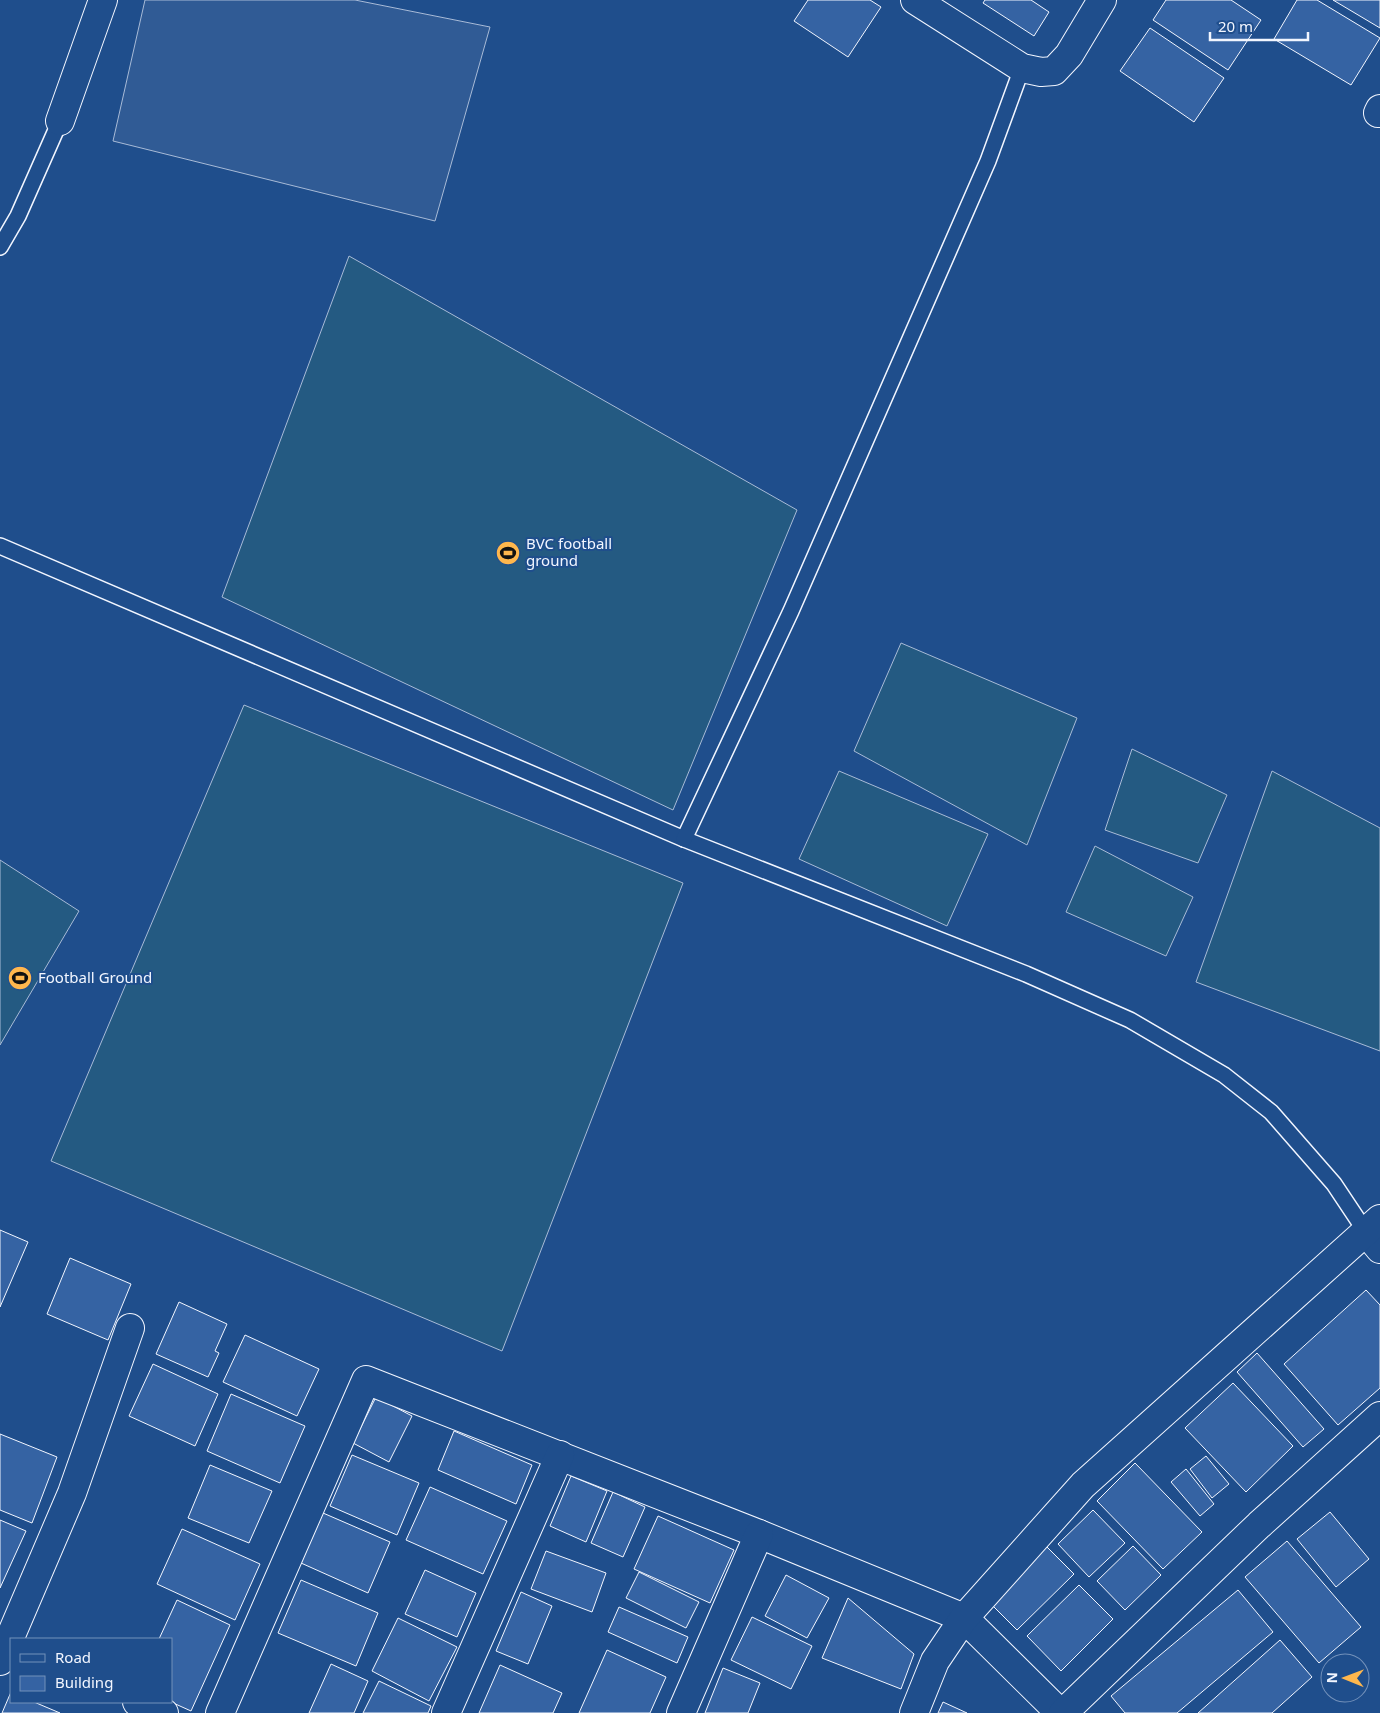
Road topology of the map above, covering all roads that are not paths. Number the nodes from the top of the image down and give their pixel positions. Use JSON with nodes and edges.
{"nodes":[{"id":1,"x":103,"y":0,"type":"edge"},
{"id":2,"x":915,"y":0,"type":"edge"},
{"id":3,"x":1102,"y":0,"type":"edge"},
{"id":4,"x":1022,"y":68,"type":"junction"},
{"id":5,"x":60,"y":121,"type":"joint"},
{"id":6,"x":0,"y":247,"type":"edge"},
{"id":7,"x":0,"y":546,"type":"edge"},
{"id":8,"x":684,"y":839,"type":"junction"},
{"id":9,"x":1375,"y":1234,"type":"edge"},
{"id":10,"x":130,"y":1328,"type":"dead end"},
{"id":11,"x":1380,"y":1416,"type":"edge"},
{"id":12,"x":560,"y":1455,"type":"junction"},
{"id":13,"x":759,"y":1534,"type":"junction"},
{"id":14,"x":964,"y":1618,"type":"junction"},
{"id":15,"x":4,"y":1651,"type":"edge"},
{"id":16,"x":139,"y":1703,"type":"edge"},
{"id":17,"x":164,"y":1713,"type":"edge"},
{"id":18,"x":220,"y":1713,"type":"edge"},
{"id":19,"x":446,"y":1713,"type":"edge"},
{"id":20,"x":681,"y":1713,"type":"edge"},
{"id":21,"x":914,"y":1713,"type":"edge"},
{"id":22,"x":1061,"y":1713,"type":"edge"}],
"edges":[{"from":1,"to":5,"type":"street"},
{"from":2,"to":4,"type":"street"},
{"from":3,"to":4,"type":"street"},
{"from":4,"to":8,"type":"lane"},
{"from":5,"to":6,"type":"lane"},
{"from":7,"to":8,"type":"lane"},
{"from":8,"to":9,"type":"lane"},
{"from":9,"to":14,"type":"street"},
{"from":10,"to":15,"type":"street"},
{"from":11,"to":22,"type":"street"},
{"from":12,"to":13,"type":"street"},
{"from":12,"to":18,"type":"street"},
{"from":12,"to":19,"type":"street"},
{"from":13,"to":14,"type":"street"},
{"from":13,"to":20,"type":"street"},
{"from":14,"to":21,"type":"street"},
{"from":14,"to":22,"type":"street"},
{"from":16,"to":17,"type":"street"}]}
